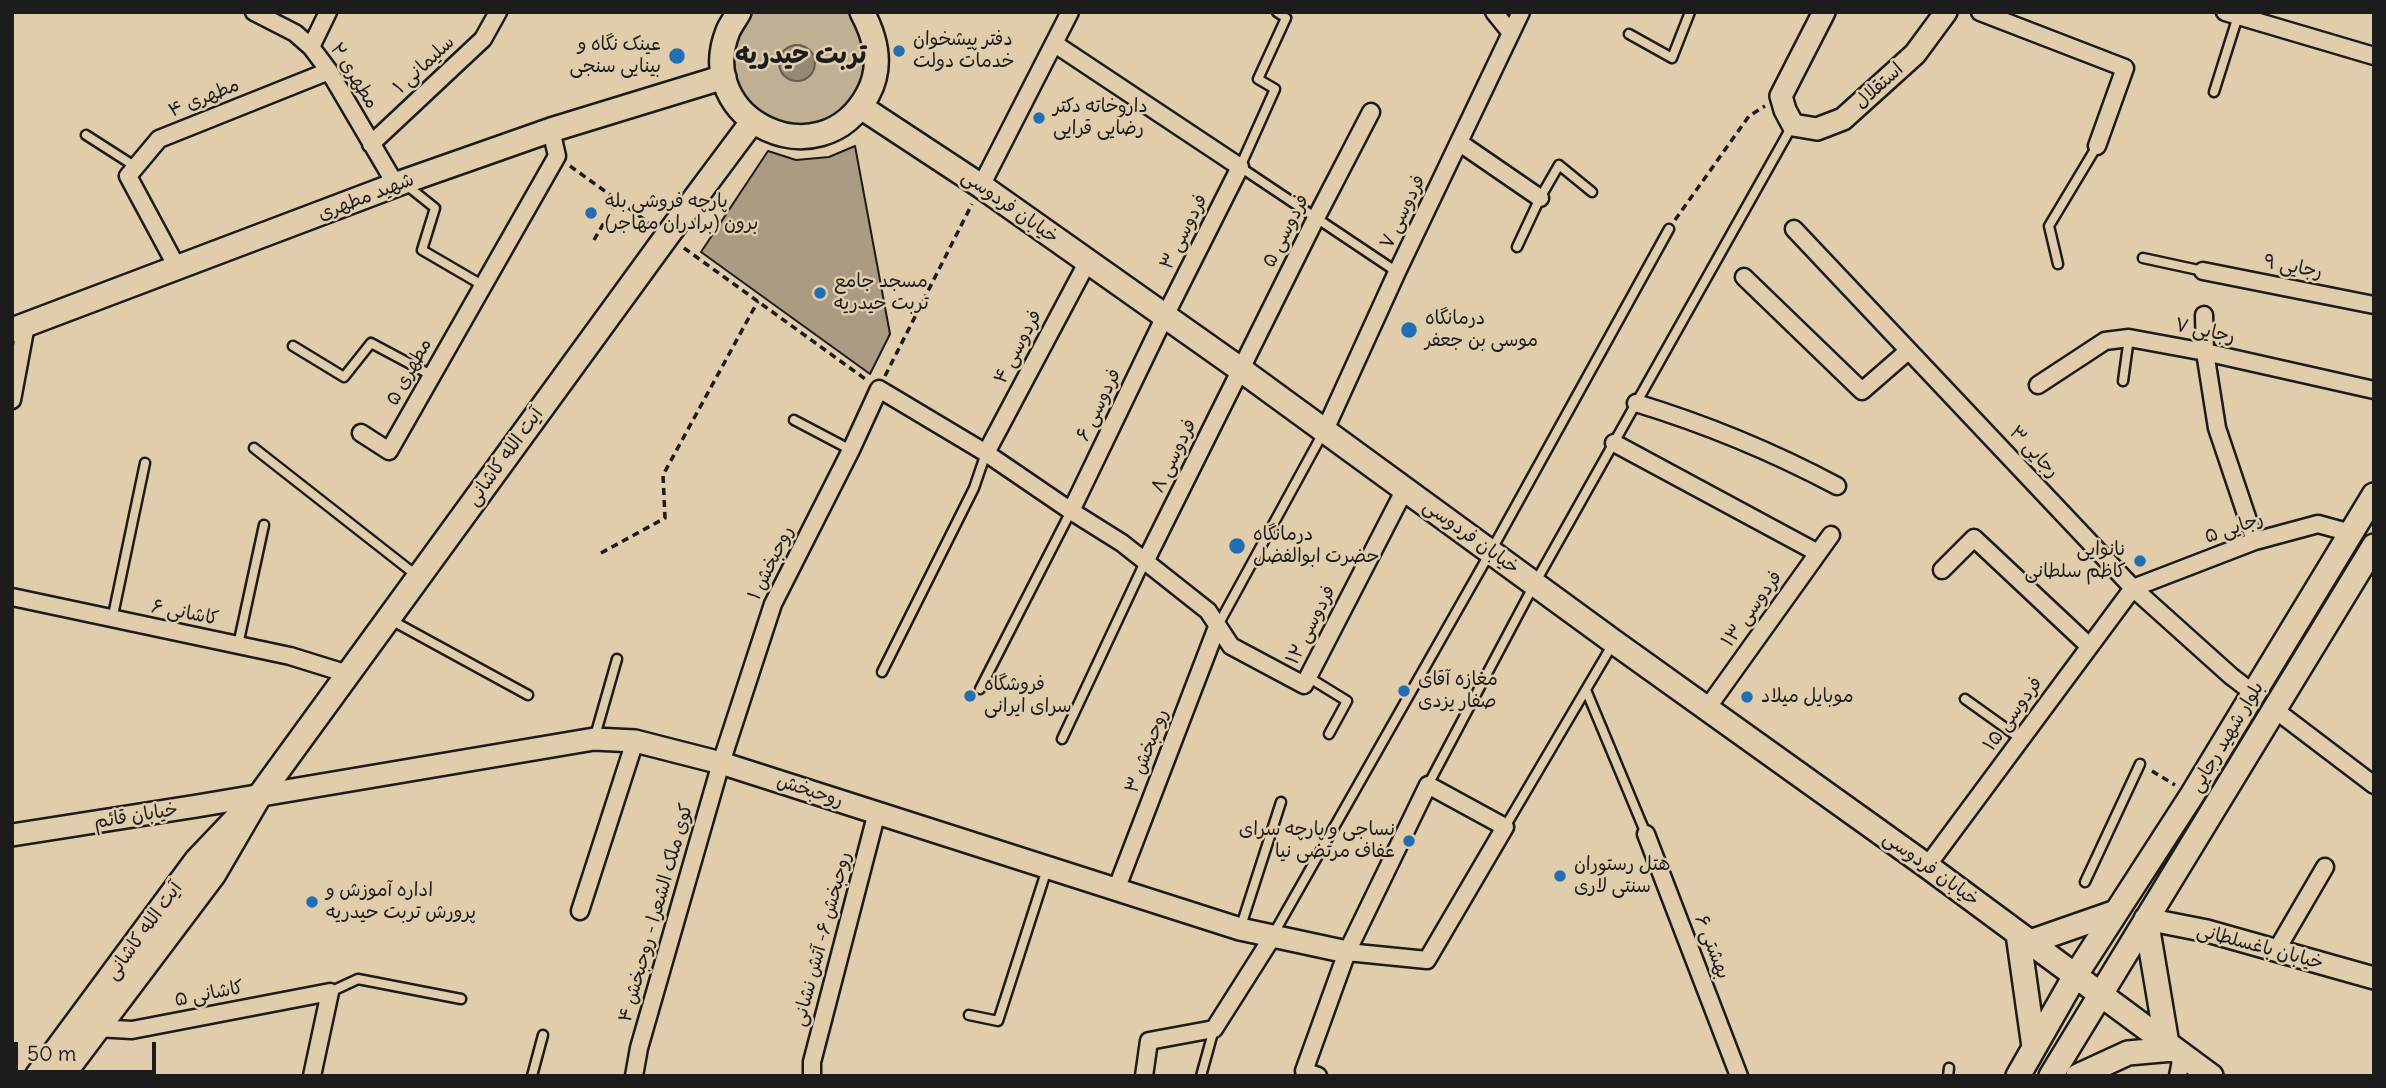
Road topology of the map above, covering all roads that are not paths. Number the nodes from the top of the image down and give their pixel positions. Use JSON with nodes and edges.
{"nodes":[{"id":1,"x":254,"y":12,"type":"edge"},
{"id":2,"x":328,"y":12,"type":"edge"},
{"id":3,"x":498,"y":12,"type":"edge"},
{"id":4,"x":739,"y":12,"type":"edge"},
{"id":5,"x":862,"y":12,"type":"edge"},
{"id":6,"x":1070,"y":12,"type":"edge"},
{"id":7,"x":1277,"y":12,"type":"edge"},
{"id":8,"x":1494,"y":12,"type":"edge"},
{"id":9,"x":1521,"y":12,"type":"edge"},
{"id":10,"x":1690,"y":12,"type":"edge"},
{"id":11,"x":1824,"y":12,"type":"edge"},
{"id":12,"x":1946,"y":12,"type":"edge"},
{"id":13,"x":1980,"y":12,"type":"edge"},
{"id":14,"x":2229,"y":14,"type":"edge"},
{"id":15,"x":1511,"y":33,"type":"junction"},
{"id":16,"x":1629,"y":34,"type":"dead end"},
{"id":17,"x":1055,"y":44,"type":"junction"},
{"id":18,"x":311,"y":47,"type":"junction"},
{"id":19,"x":2374,"y":56,"type":"edge"},
{"id":20,"x":330,"y":71,"type":"junction"},
{"id":21,"x":724,"y":77,"type":"junction"},
{"id":22,"x":696,"y":84,"type":"junction"},
{"id":23,"x":2214,"y":92,"type":"dead end"},
{"id":24,"x":861,"y":107,"type":"junction"},
{"id":25,"x":1371,"y":112,"type":"dead end"},
{"id":26,"x":752,"y":122,"type":"junction"},
{"id":27,"x":1793,"y":125,"type":"junction"},
{"id":28,"x":551,"y":130,"type":"junction"},
{"id":29,"x":86,"y":135,"type":"dead end"},
{"id":30,"x":1460,"y":143,"type":"junction"},
{"id":31,"x":371,"y":144,"type":"junction"},
{"id":32,"x":2097,"y":146,"type":"joint"},
{"id":33,"x":730,"y":150,"type":"junction"},
{"id":34,"x":136,"y":167,"type":"junction"},
{"id":35,"x":1240,"y":167,"type":"junction"},
{"id":36,"x":399,"y":184,"type":"junction"},
{"id":37,"x":981,"y":186,"type":"junction"},
{"id":38,"x":1592,"y":192,"type":"dead end"},
{"id":39,"x":1540,"y":198,"type":"junction"},
{"id":40,"x":1316,"y":218,"type":"junction"},
{"id":41,"x":1669,"y":229,"type":"road end"},
{"id":42,"x":1794,"y":229,"type":"dead end"},
{"id":43,"x":1517,"y":247,"type":"dead end"},
{"id":44,"x":2143,"y":258,"type":"dead end"},
{"id":45,"x":1088,"y":261,"type":"junction"},
{"id":46,"x":2058,"y":264,"type":"dead end"},
{"id":47,"x":178,"y":269,"type":"junction"},
{"id":48,"x":2203,"y":271,"type":"joint"},
{"id":49,"x":1397,"y":272,"type":"junction"},
{"id":50,"x":1744,"y":277,"type":"dead end"},
{"id":51,"x":482,"y":285,"type":"junction"},
{"id":52,"x":2374,"y":305,"type":"edge"},
{"id":53,"x":2204,"y":315,"type":"dead end"},
{"id":54,"x":1165,"y":316,"type":"junction"},
{"id":55,"x":19,"y":328,"type":"edge"},
{"id":56,"x":2129,"y":338,"type":"junction"},
{"id":57,"x":293,"y":346,"type":"dead end"},
{"id":58,"x":1908,"y":351,"type":"junction"},
{"id":59,"x":2205,"y":352,"type":"junction"},
{"id":60,"x":1240,"y":369,"type":"junction"},
{"id":61,"x":431,"y":375,"type":"junction"},
{"id":62,"x":2123,"y":381,"type":"dead end"},
{"id":63,"x":2038,"y":385,"type":"dead end"},
{"id":64,"x":2374,"y":390,"type":"edge"},
{"id":65,"x":12,"y":400,"type":"edge"},
{"id":66,"x":1636,"y":403,"type":"junction"},
{"id":67,"x":794,"y":420,"type":"dead end"},
{"id":68,"x":1325,"y":430,"type":"junction"},
{"id":69,"x":361,"y":433,"type":"dead end"},
{"id":70,"x":1614,"y":443,"type":"junction"},
{"id":71,"x":254,"y":449,"type":"dead end"},
{"id":72,"x":851,"y":450,"type":"junction"},
{"id":73,"x":986,"y":453,"type":"junction"},
{"id":74,"x":145,"y":463,"type":"dead end"},
{"id":75,"x":1837,"y":486,"type":"dead end"},
{"id":76,"x":1405,"y":489,"type":"junction"},
{"id":77,"x":2374,"y":495,"type":"edge"},
{"id":78,"x":1071,"y":511,"type":"junction"},
{"id":79,"x":264,"y":525,"type":"dead end"},
{"id":80,"x":2351,"y":533,"type":"junction"},
{"id":81,"x":1831,"y":535,"type":"dead end"},
{"id":82,"x":2255,"y":541,"type":"junction"},
{"id":83,"x":2374,"y":547,"type":"edge"},
{"id":84,"x":1491,"y":551,"type":"junction"},
{"id":85,"x":1818,"y":554,"type":"junction"},
{"id":86,"x":2335,"y":559,"type":"junction"},
{"id":87,"x":1145,"y":562,"type":"junction"},
{"id":88,"x":1942,"y":570,"type":"dead end"},
{"id":89,"x":2358,"y":573,"type":"junction"},
{"id":90,"x":419,"y":577,"type":"junction"},
{"id":91,"x":1535,"y":583,"type":"junction"},
{"id":92,"x":2133,"y":588,"type":"junction"},
{"id":93,"x":12,"y":597,"type":"edge"},
{"id":94,"x":388,"y":618,"type":"junction"},
{"id":95,"x":112,"y":620,"type":"junction"},
{"id":96,"x":1217,"y":627,"type":"junction"},
{"id":97,"x":1614,"y":642,"type":"junction"},
{"id":98,"x":238,"y":645,"type":"junction"},
{"id":99,"x":2090,"y":646,"type":"junction"},
{"id":100,"x":617,"y":659,"type":"dead end"},
{"id":101,"x":881,"y":672,"type":"dead end"},
{"id":102,"x":348,"y":674,"type":"junction"},
{"id":103,"x":1308,"y":677,"type":"junction"},
{"id":104,"x":980,"y":689,"type":"dead end"},
{"id":105,"x":1586,"y":690,"type":"junction"},
{"id":106,"x":2253,"y":693,"type":"junction"},
{"id":107,"x":528,"y":695,"type":"dead end"},
{"id":108,"x":1965,"y":699,"type":"dead end"},
{"id":109,"x":1708,"y":708,"type":"junction"},
{"id":110,"x":2274,"y":709,"type":"junction"},
{"id":111,"x":1329,"y":734,"type":"dead end"},
{"id":112,"x":594,"y":739,"type":"junction"},
{"id":113,"x":1062,"y":739,"type":"dead end"},
{"id":114,"x":2021,"y":739,"type":"junction"},
{"id":115,"x":635,"y":741,"type":"junction"},
{"id":116,"x":721,"y":763,"type":"junction"},
{"id":117,"x":2140,"y":764,"type":"road end"},
{"id":118,"x":1428,"y":785,"type":"junction"},
{"id":119,"x":2374,"y":785,"type":"edge"},
{"id":120,"x":260,"y":795,"type":"junction"},
{"id":121,"x":1280,"y":802,"type":"dead end"},
{"id":122,"x":877,"y":812,"type":"junction"},
{"id":123,"x":1505,"y":827,"type":"junction"},
{"id":124,"x":1647,"y":834,"type":"joint"},
{"id":125,"x":12,"y":835,"type":"edge"},
{"id":126,"x":1048,"y":866,"type":"junction"},
{"id":127,"x":1927,"y":866,"type":"junction"},
{"id":128,"x":2325,"y":867,"type":"dead end"},
{"id":129,"x":2085,"y":882,"type":"dead end"},
{"id":130,"x":1116,"y":890,"type":"junction"},
{"id":131,"x":580,"y":911,"type":"dead end"},
{"id":132,"x":2116,"y":912,"type":"junction"},
{"id":133,"x":2146,"y":919,"type":"junction"},
{"id":134,"x":1240,"y":929,"type":"junction"},
{"id":135,"x":1273,"y":936,"type":"junction"},
{"id":136,"x":2024,"y":938,"type":"junction"},
{"id":137,"x":2276,"y":951,"type":"junction"},
{"id":138,"x":1347,"y":953,"type":"junction"},
{"id":139,"x":2075,"y":976,"type":"junction"},
{"id":140,"x":2374,"y":978,"type":"edge"},
{"id":141,"x":330,"y":992,"type":"junction"},
{"id":142,"x":2101,"y":994,"type":"junction"},
{"id":143,"x":461,"y":999,"type":"dead end"},
{"id":144,"x":969,"y":1016,"type":"dead end"},
{"id":145,"x":96,"y":1028,"type":"junction"},
{"id":146,"x":1214,"y":1029,"type":"junction"},
{"id":147,"x":543,"y":1035,"type":"dead end"},
{"id":148,"x":2034,"y":1047,"type":"junction"},
{"id":149,"x":2175,"y":1056,"type":"edge"},
{"id":150,"x":37,"y":1076,"type":"edge"},
{"id":151,"x":62,"y":1076,"type":"edge"},
{"id":152,"x":312,"y":1076,"type":"edge"},
{"id":153,"x":532,"y":1076,"type":"edge"},
{"id":154,"x":634,"y":1076,"type":"edge"},
{"id":155,"x":812,"y":1076,"type":"edge"},
{"id":156,"x":1144,"y":1076,"type":"edge"},
{"id":157,"x":1201,"y":1076,"type":"edge"},
{"id":158,"x":1318,"y":1076,"type":"edge"},
{"id":159,"x":1739,"y":1076,"type":"edge"},
{"id":160,"x":2018,"y":1076,"type":"edge"},
{"id":161,"x":2051,"y":1076,"type":"edge"},
{"id":162,"x":2078,"y":1076,"type":"edge"},
{"id":163,"x":2211,"y":1076,"type":"edge"}],
"edges":[{"from":1,"to":18,"type":"street","name":"مطهری ۲"},
{"from":2,"to":18,"type":"street"},
{"from":3,"to":31,"type":"street","name":"سلیمانی ۱"},
{"from":4,"to":21,"type":"main road"},
{"from":5,"to":24,"type":"main road"},
{"from":6,"to":17,"type":"street"},
{"from":7,"to":35,"type":"lane"},
{"from":8,"to":15,"type":"street"},
{"from":9,"to":15,"type":"street","name":"فردوسی ۷"},
{"from":10,"to":16,"type":"lane"},
{"from":11,"to":27,"type":"street"},
{"from":12,"to":27,"type":"street","name":"استقلال"},
{"from":13,"to":32,"type":"street"},
{"from":14,"to":19,"type":"street"},
{"from":14,"to":23,"type":"lane"},
{"from":15,"to":30,"type":"street","name":"فردوسی ۷"},
{"from":17,"to":35,"type":"street"},
{"from":17,"to":37,"type":"street"},
{"from":18,"to":20,"type":"street","name":"مطهری ۲"},
{"from":20,"to":31,"type":"street","name":"مطهری ۲"},
{"from":20,"to":34,"type":"street","name":"مطهری ۴"},
{"from":21,"to":22,"type":"main road","name":"شهید مطهری"},
{"from":21,"to":26,"type":"main road"},
{"from":22,"to":28,"type":"main road","name":"شهید مطهری"},
{"from":22,"to":33,"type":"main road"},
{"from":24,"to":26,"type":"main road"},
{"from":24,"to":37,"type":"main road","name":"خیابان فردوسی"},
{"from":25,"to":40,"type":"street","name":"فردوسی ۵"},
{"from":26,"to":33,"type":"main road","name":"آیت الله کاشانی"},
{"from":27,"to":66,"type":"lane"},
{"from":28,"to":36,"type":"main road","name":"شهید مطهری"},
{"from":28,"to":51,"type":"street","name":"مطهری ۵"},
{"from":29,"to":34,"type":"lane"},
{"from":30,"to":39,"type":"street"},
{"from":30,"to":49,"type":"street","name":"فردوسی ۷"},
{"from":31,"to":36,"type":"street","name":"مطهری ۲"},
{"from":32,"to":46,"type":"lane"},
{"from":33,"to":90,"type":"main road","name":"آیت الله کاشانی"},
{"from":34,"to":47,"type":"street"},
{"from":35,"to":40,"type":"lane"},
{"from":35,"to":54,"type":"street","name":"فردوسی ۳"},
{"from":36,"to":47,"type":"main road","name":"شهید مطهری"},
{"from":36,"to":51,"type":"lane"},
{"from":37,"to":45,"type":"main road","name":"خیابان فردوسی"},
{"from":38,"to":39,"type":"lane"},
{"from":39,"to":43,"type":"lane"},
{"from":40,"to":49,"type":"lane"},
{"from":40,"to":60,"type":"street","name":"فردوسی ۵"},
{"from":41,"to":84,"type":"lane"},
{"from":42,"to":58,"type":"street","name":"رجایی ۳"},
{"from":44,"to":48,"type":"lane"},
{"from":45,"to":54,"type":"main road","name":"خیابان فردوسی"},
{"from":45,"to":73,"type":"street","name":"فردوسی ۴"},
{"from":47,"to":55,"type":"main road","name":"شهید مطهری"},
{"from":48,"to":52,"type":"street","name":"رجایی ۹"},
{"from":49,"to":68,"type":"street","name":"فردوسی ۷"},
{"from":50,"to":58,"type":"street"},
{"from":51,"to":61,"type":"street","name":"مطهری ۵"},
{"from":53,"to":59,"type":"street"},
{"from":54,"to":60,"type":"main road","name":"خیابان فردوسی"},
{"from":54,"to":78,"type":"street","name":"فردوسی ۶"},
{"from":55,"to":65,"type":"street"},
{"from":56,"to":59,"type":"street","name":"رجایی ۷"},
{"from":56,"to":62,"type":"lane"},
{"from":56,"to":63,"type":"street","name":"رجایی ۷"},
{"from":57,"to":61,"type":"lane"},
{"from":58,"to":92,"type":"street","name":"رجایی ۳"},
{"from":59,"to":64,"type":"street","name":"رجایی ۷"},
{"from":59,"to":82,"type":"street"},
{"from":60,"to":68,"type":"main road","name":"خیابان فردوسی"},
{"from":60,"to":87,"type":"street","name":"فردوسی ۸"},
{"from":61,"to":69,"type":"street","name":"مطهری ۵"},
{"from":66,"to":70,"type":"lane"},
{"from":66,"to":75,"type":"street"},
{"from":67,"to":72,"type":"lane"},
{"from":68,"to":76,"type":"main road","name":"خیابان فردوسی"},
{"from":68,"to":96,"type":"lane"},
{"from":70,"to":85,"type":"street"},
{"from":70,"to":91,"type":"lane"},
{"from":71,"to":90,"type":"lane"},
{"from":72,"to":73,"type":"street","name":"روحبخش ۱"},
{"from":72,"to":116,"type":"street","name":"روحبخش ۱"},
{"from":73,"to":78,"type":"street"},
{"from":73,"to":101,"type":"lane"},
{"from":74,"to":95,"type":"lane"},
{"from":76,"to":84,"type":"main road","name":"خیابان فردوسی"},
{"from":76,"to":103,"type":"street","name":"فردوسی ۱۲"},
{"from":77,"to":80,"type":"main road","name":"بلوار شهید رجایی"},
{"from":78,"to":87,"type":"street"},
{"from":78,"to":104,"type":"lane"},
{"from":79,"to":98,"type":"lane"},
{"from":80,"to":82,"type":"street","name":"رجایی ۵"},
{"from":80,"to":86,"type":"main road","name":"بلوار شهید رجایی"},
{"from":81,"to":85,"type":"street","name":"فردوسی ۱۳"},
{"from":82,"to":92,"type":"street","name":"رجایی ۵"},
{"from":83,"to":89,"type":"main road","name":"بلوار شهید رجایی"},
{"from":84,"to":91,"type":"main road","name":"خیابان فردوسی"},
{"from":84,"to":135,"type":"lane"},
{"from":85,"to":109,"type":"street","name":"فردوسی ۱۳"},
{"from":86,"to":89,"type":"main road"},
{"from":86,"to":106,"type":"main road","name":"بلوار شهید رجایی"},
{"from":87,"to":96,"type":"street"},
{"from":87,"to":113,"type":"lane"},
{"from":88,"to":99,"type":"street"},
{"from":89,"to":110,"type":"main road","name":"بلوار شهید رجایی"},
{"from":90,"to":94,"type":"main road","name":"آیت الله کاشانی"},
{"from":91,"to":97,"type":"main road","name":"خیابان فردوسی"},
{"from":91,"to":118,"type":"lane"},
{"from":92,"to":99,"type":"street","name":"فردوسی ۱۵"},
{"from":92,"to":106,"type":"street","name":"رجایی ۳"},
{"from":93,"to":95,"type":"street","name":"کاشانی ۶"},
{"from":94,"to":102,"type":"main road","name":"آیت الله کاشانی"},
{"from":94,"to":107,"type":"lane"},
{"from":95,"to":98,"type":"street","name":"کاشانی ۶"},
{"from":96,"to":103,"type":"street","name":"فردوسی ۱۲"},
{"from":96,"to":130,"type":"street","name":"روحبخش ۳"},
{"from":97,"to":105,"type":"lane"},
{"from":97,"to":109,"type":"main road","name":"خیابان فردوسی"},
{"from":98,"to":102,"type":"street","name":"کاشانی ۶"},
{"from":99,"to":114,"type":"street","name":"فردوسی ۱۵"},
{"from":100,"to":112,"type":"lane"},
{"from":102,"to":120,"type":"main road","name":"آیت الله کاشانی"},
{"from":103,"to":111,"type":"lane"},
{"from":105,"to":123,"type":"lane"},
{"from":105,"to":124,"type":"lane"},
{"from":106,"to":132,"type":"main road","name":"بلوار شهید رجایی"},
{"from":108,"to":114,"type":"lane"},
{"from":109,"to":127,"type":"main road","name":"خیابان فردوسی"},
{"from":110,"to":119,"type":"street"},
{"from":110,"to":133,"type":"main road","name":"بلوار شهید رجایی"},
{"from":112,"to":115,"type":"street","name":"روحبخش"},
{"from":112,"to":120,"type":"street","name":"روحبخش"},
{"from":114,"to":127,"type":"street","name":"فردوسی ۱۵"},
{"from":115,"to":116,"type":"street","name":"روحبخش"},
{"from":115,"to":131,"type":"street"},
{"from":116,"to":122,"type":"street","name":"روحبخش"},
{"from":116,"to":154,"type":"street","name":"کوی ملک الشعرا - روحبخش ۴"},
{"from":117,"to":129,"type":"lane"},
{"from":118,"to":123,"type":"street"},
{"from":118,"to":138,"type":"street"},
{"from":120,"to":125,"type":"street","name":"خیابان قائم"},
{"from":120,"to":145,"type":"main road","name":"آیت الله کاشانی"},
{"from":120,"to":150,"type":"main road","name":"آیت الله کاشانی"},
{"from":121,"to":134,"type":"lane"},
{"from":122,"to":126,"type":"street","name":"روحبخش"},
{"from":122,"to":155,"type":"street","name":"روحبخش ۶- آتش نشانی"},
{"from":123,"to":138,"type":"street"},
{"from":124,"to":159,"type":"street","name":"بهشتی ۶"},
{"from":126,"to":130,"type":"street","name":"روحبخش"},
{"from":126,"to":144,"type":"lane"},
{"from":127,"to":136,"type":"main road","name":"خیابان فردوسی"},
{"from":128,"to":137,"type":"street"},
{"from":130,"to":134,"type":"street","name":"روحبخش"},
{"from":132,"to":136,"type":"main road"},
{"from":132,"to":139,"type":"main road","name":"بلوار شهید رجایی"},
{"from":133,"to":137,"type":"street","name":"خیابان باغسلطانی"},
{"from":133,"to":142,"type":"main road","name":"بلوار شهید رجایی"},
{"from":133,"to":149,"type":"main road"},
{"from":134,"to":135,"type":"street","name":"روحبخش"},
{"from":135,"to":138,"type":"street","name":"روحبخش"},
{"from":135,"to":146,"type":"street"},
{"from":136,"to":139,"type":"main road","name":"خیابان فردوسی"},
{"from":136,"to":148,"type":"main road"},
{"from":137,"to":140,"type":"street","name":"خیابان باغسلطانی"},
{"from":138,"to":158,"type":"street"},
{"from":139,"to":142,"type":"main road","name":"خیابان فردوسی"},
{"from":139,"to":148,"type":"main road","name":"بلوار شهید رجایی"},
{"from":141,"to":143,"type":"lane"},
{"from":141,"to":145,"type":"street","name":"کاشانی ۵"},
{"from":141,"to":152,"type":"street"},
{"from":142,"to":149,"type":"main road"},
{"from":142,"to":161,"type":"main road","name":"بلوار شهید رجایی"},
{"from":145,"to":151,"type":"main road","name":"آیت الله کاشانی"},
{"from":146,"to":156,"type":"street"},
{"from":146,"to":157,"type":"lane"},
{"from":147,"to":153,"type":"lane"},
{"from":148,"to":160,"type":"main road","name":"بلوار شهید رجایی"},
{"from":149,"to":162,"type":"main road"},
{"from":149,"to":163,"type":"main road"}]}
